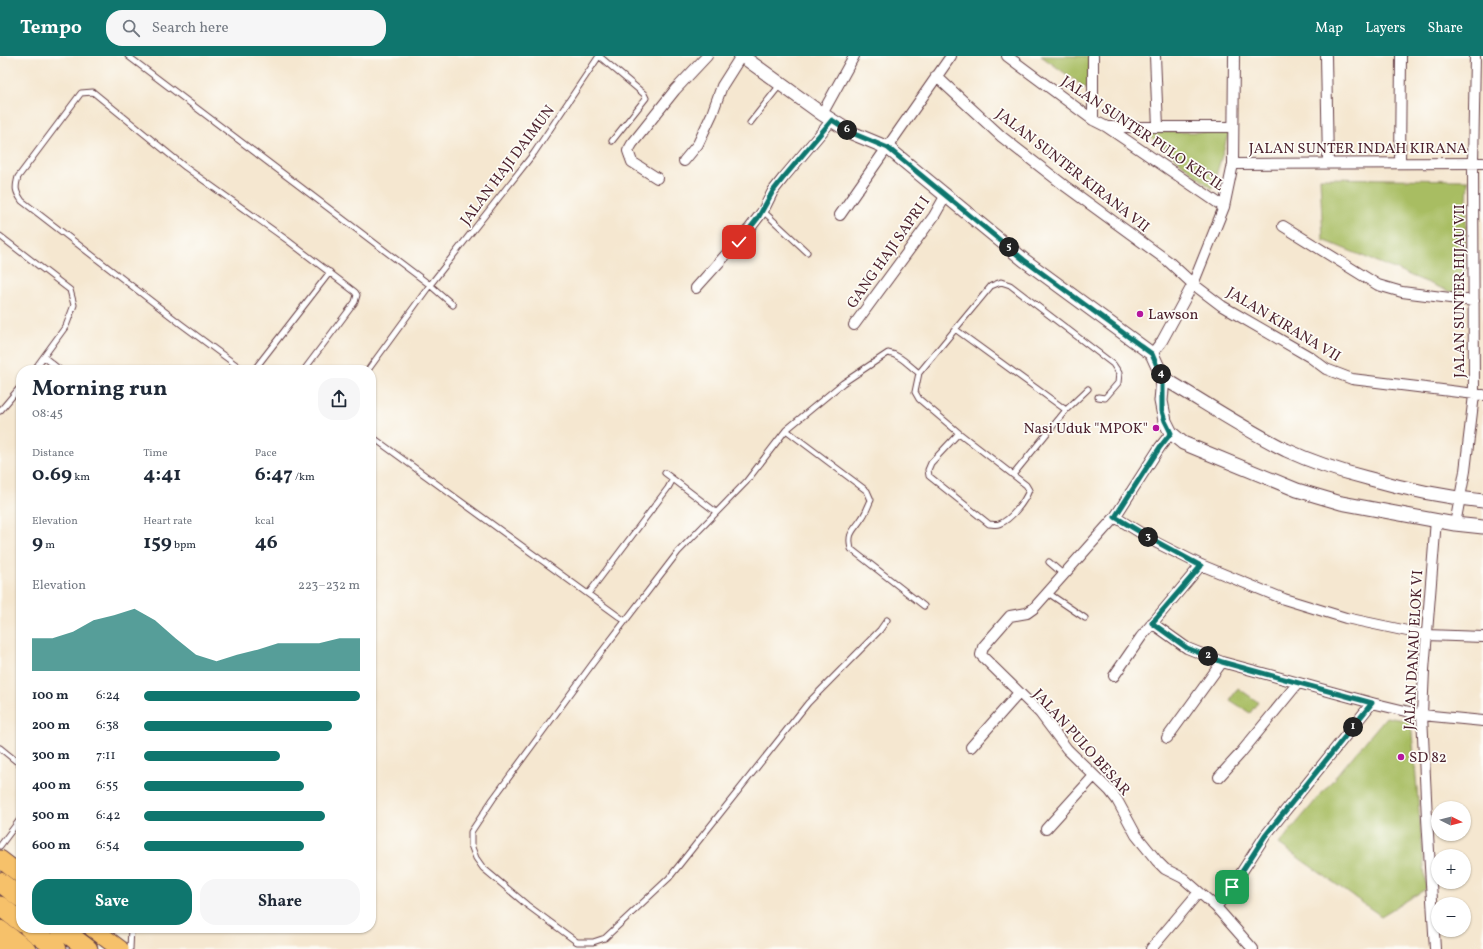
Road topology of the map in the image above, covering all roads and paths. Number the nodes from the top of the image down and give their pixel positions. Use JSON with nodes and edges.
{"nodes":[{"id":1,"x":128,"y":56,"type":"edge"},
{"id":2,"x":599,"y":56,"type":"edge"},
{"id":3,"x":707,"y":56,"type":"edge"},
{"id":4,"x":742,"y":56,"type":"edge"},
{"id":5,"x":854,"y":56,"type":"edge"},
{"id":6,"x":951,"y":56,"type":"edge"},
{"id":7,"x":1007,"y":56,"type":"edge"},
{"id":8,"x":1093,"y":56,"type":"edge"},
{"id":9,"x":1156,"y":56,"type":"edge"},
{"id":10,"x":1234,"y":56,"type":"edge"},
{"id":11,"x":1326,"y":56,"type":"edge"},
{"id":12,"x":1401,"y":56,"type":"edge"},
{"id":13,"x":1475,"y":56,"type":"edge"},
{"id":14,"x":936,"y":76,"type":"junction"},
{"id":15,"x":781,"y":84,"type":"junction"},
{"id":16,"x":827,"y":117,"type":"junction"},
{"id":17,"x":1092,"y":120,"type":"junction"},
{"id":18,"x":750,"y":123,"type":"dead end"},
{"id":19,"x":1106,"y":127,"type":"junction"},
{"id":20,"x":1158,"y":127,"type":"junction"},
{"id":21,"x":1233,"y":127,"type":"junction"},
{"id":22,"x":612,"y":141,"type":"dead end"},
{"id":23,"x":888,"y":148,"type":"junction"},
{"id":24,"x":684,"y":161,"type":"dead end"},
{"id":25,"x":1328,"y":163,"type":"junction"},
{"id":26,"x":1400,"y":163,"type":"junction"},
{"id":27,"x":1478,"y":163,"type":"edge"},
{"id":28,"x":1233,"y":164,"type":"junction"},
{"id":29,"x":657,"y":178,"type":"dead end"},
{"id":30,"x":946,"y":195,"type":"junction"},
{"id":31,"x":1224,"y":207,"type":"junction"},
{"id":32,"x":762,"y":211,"type":"junction"},
{"id":33,"x":840,"y":215,"type":"dead end"},
{"id":34,"x":1283,"y":226,"type":"dead end"},
{"id":35,"x":0,"y":236,"type":"edge"},
{"id":36,"x":807,"y":252,"type":"dead end"},
{"id":37,"x":330,"y":272,"type":"junction"},
{"id":38,"x":1193,"y":284,"type":"junction"},
{"id":39,"x":430,"y":285,"type":"junction"},
{"id":40,"x":696,"y":288,"type":"dead end"},
{"id":41,"x":1474,"y":301,"type":"junction"},
{"id":42,"x":453,"y":304,"type":"dead end"},
{"id":43,"x":854,"y":325,"type":"dead end"},
{"id":44,"x":955,"y":329,"type":"junction"},
{"id":45,"x":1152,"y":354,"type":"junction"},
{"id":46,"x":44,"y":357,"type":"junction"},
{"id":47,"x":38,"y":365,"type":"edge"},
{"id":48,"x":54,"y":365,"type":"edge"},
{"id":49,"x":236,"y":365,"type":"edge"},
{"id":50,"x":258,"y":365,"type":"edge"},
{"id":51,"x":308,"y":365,"type":"edge"},
{"id":52,"x":372,"y":365,"type":"edge"},
{"id":53,"x":919,"y":373,"type":"junction"},
{"id":54,"x":1162,"y":378,"type":"junction"},
{"id":55,"x":1088,"y":389,"type":"dead end"},
{"id":56,"x":16,"y":392,"type":"edge"},
{"id":57,"x":1479,"y":395,"type":"edge"},
{"id":58,"x":1098,"y":397,"type":"dead end"},
{"id":59,"x":1066,"y":410,"type":"junction"},
{"id":60,"x":0,"y":411,"type":"edge"},
{"id":61,"x":786,"y":430,"type":"junction"},
{"id":62,"x":959,"y":433,"type":"junction"},
{"id":63,"x":1171,"y":433,"type":"junction"},
{"id":64,"x":376,"y":440,"type":"edge"},
{"id":65,"x":665,"y":473,"type":"dead end"},
{"id":66,"x":1013,"y":475,"type":"junction"},
{"id":67,"x":673,"y":479,"type":"junction"},
{"id":68,"x":1459,"y":499,"type":"junction"},
{"id":69,"x":1483,"y":501,"type":"edge"},
{"id":70,"x":716,"y":512,"type":"junction"},
{"id":71,"x":1115,"y":517,"type":"junction"},
{"id":72,"x":1436,"y":520,"type":"junction"},
{"id":73,"x":1455,"y":524,"type":"junction"},
{"id":74,"x":1483,"y":527,"type":"edge"},
{"id":75,"x":1049,"y":562,"type":"dead end"},
{"id":76,"x":1201,"y":566,"type":"junction"},
{"id":77,"x":1064,"y":574,"type":"junction"},
{"id":78,"x":1048,"y":592,"type":"junction"},
{"id":79,"x":588,"y":594,"type":"junction"},
{"id":80,"x":924,"y":606,"type":"dead end"},
{"id":81,"x":1085,"y":618,"type":"dead end"},
{"id":82,"x":887,"y":620,"type":"dead end"},
{"id":83,"x":624,"y":621,"type":"junction"},
{"id":84,"x":1152,"y":623,"type":"junction"},
{"id":85,"x":1426,"y":635,"type":"junction"},
{"id":86,"x":1483,"y":637,"type":"edge"},
{"id":87,"x":1222,"y":662,"type":"junction"},
{"id":88,"x":1114,"y":676,"type":"dead end"},
{"id":89,"x":1298,"y":683,"type":"junction"},
{"id":90,"x":1018,"y":694,"type":"junction"},
{"id":91,"x":1372,"y":703,"type":"junction"},
{"id":92,"x":1422,"y":715,"type":"junction"},
{"id":93,"x":1483,"y":721,"type":"edge"},
{"id":94,"x":1167,"y":738,"type":"dead end"},
{"id":95,"x":971,"y":747,"type":"dead end"},
{"id":96,"x":0,"y":748,"type":"edge"},
{"id":97,"x":16,"y":761,"type":"edge"},
{"id":98,"x":1094,"y":776,"type":"junction"},
{"id":99,"x":1219,"y":776,"type":"dead end"},
{"id":100,"x":16,"y":825,"type":"edge"},
{"id":101,"x":1046,"y":829,"type":"dead end"},
{"id":102,"x":0,"y":846,"type":"edge"},
{"id":103,"x":0,"y":859,"type":"edge"},
{"id":104,"x":16,"y":871,"type":"edge"},
{"id":105,"x":0,"y":882,"type":"edge"},
{"id":106,"x":1199,"y":892,"type":"junction"},
{"id":107,"x":16,"y":894,"type":"edge"},
{"id":108,"x":0,"y":906,"type":"edge"},
{"id":109,"x":1216,"y":907,"type":"junction"},
{"id":110,"x":0,"y":912,"type":"edge"},
{"id":111,"x":16,"y":921,"type":"edge"},
{"id":112,"x":16,"y":922,"type":"edge"},
{"id":113,"x":0,"y":929,"type":"edge"},
{"id":114,"x":30,"y":933,"type":"edge"},
{"id":115,"x":32,"y":933,"type":"edge"},
{"id":116,"x":67,"y":933,"type":"edge"},
{"id":117,"x":99,"y":933,"type":"edge"},
{"id":118,"x":131,"y":933,"type":"edge"},
{"id":119,"x":0,"y":943,"type":"edge"},
{"id":120,"x":8,"y":949,"type":"edge"},
{"id":121,"x":27,"y":949,"type":"edge"},
{"id":122,"x":49,"y":949,"type":"edge"},
{"id":123,"x":57,"y":949,"type":"edge"},
{"id":124,"x":88,"y":949,"type":"edge"},
{"id":125,"x":120,"y":949,"type":"edge"},
{"id":126,"x":130,"y":949,"type":"edge"},
{"id":127,"x":1152,"y":949,"type":"edge"},
{"id":128,"x":1253,"y":949,"type":"edge"},
{"id":129,"x":1435,"y":949,"type":"edge"}],
"edges":[{"from":1,"to":39,"type":"lane"},
{"from":2,"to":22,"type":"lane"},
{"from":2,"to":39,"type":"lane","name":"JALAN HAJI DAIMUN"},
{"from":3,"to":29,"type":"street"},
{"from":4,"to":15,"type":"street"},
{"from":4,"to":24,"type":"street"},
{"from":5,"to":16,"type":"street"},
{"from":6,"to":14,"type":"street"},
{"from":7,"to":17,"type":"street","name":"JALAN SUNTER PULO KECIL"},
{"from":8,"to":17,"type":"street"},
{"from":9,"to":20,"type":"street"},
{"from":10,"to":21,"type":"street"},
{"from":11,"to":25,"type":"street"},
{"from":12,"to":26,"type":"street"},
{"from":13,"to":27,"type":"street","name":"JALAN SUNTER HIJAU VII"},
{"from":14,"to":23,"type":"street"},
{"from":14,"to":38,"type":"street","name":"JALAN SUNTER KIRANA VII"},
{"from":15,"to":16,"type":"street"},
{"from":15,"to":18,"type":"lane"},
{"from":16,"to":23,"type":"street"},
{"from":16,"to":32,"type":"street"},
{"from":17,"to":19,"type":"street","name":"JALAN SUNTER PULO KECIL"},
{"from":19,"to":20,"type":"street"},
{"from":19,"to":31,"type":"street","name":"JALAN SUNTER PULO KECIL"},
{"from":20,"to":21,"type":"street"},
{"from":21,"to":28,"type":"street"},
{"from":23,"to":30,"type":"street"},
{"from":23,"to":33,"type":"street"},
{"from":25,"to":26,"type":"street","name":"JALAN SUNTER INDAH KIRANA"},
{"from":25,"to":28,"type":"street","name":"JALAN SUNTER INDAH KIRANA"},
{"from":26,"to":27,"type":"street","name":"JALAN SUNTER INDAH KIRANA"},
{"from":27,"to":41,"type":"street","name":"JALAN SUNTER HIJAU VII"},
{"from":28,"to":31,"type":"street"},
{"from":30,"to":43,"type":"street","name":"GANG HAJI SAPRI I"},
{"from":30,"to":45,"type":"street"},
{"from":31,"to":38,"type":"street"},
{"from":32,"to":36,"type":"lane"},
{"from":32,"to":40,"type":"street"},
{"from":34,"to":41,"type":"street"},
{"from":35,"to":46,"type":"lane"},
{"from":37,"to":49,"type":"lane"},
{"from":37,"to":50,"type":"lane"},
{"from":37,"to":51,"type":"lane"},
{"from":38,"to":45,"type":"street"},
{"from":38,"to":57,"type":"street","name":"JALAN KIRANA VII"},
{"from":39,"to":42,"type":"lane"},
{"from":39,"to":52,"type":"lane","name":"JALAN HAJI DAIMUN"},
{"from":41,"to":57,"type":"street","name":"JALAN SUNTER HIJAU VII"},
{"from":44,"to":53,"type":"lane"},
{"from":44,"to":58,"type":"lane"},
{"from":44,"to":59,"type":"lane"},
{"from":45,"to":54,"type":"street"},
{"from":46,"to":47,"type":"lane"},
{"from":46,"to":48,"type":"lane"},
{"from":53,"to":61,"type":"lane"},
{"from":53,"to":62,"type":"lane"},
{"from":54,"to":63,"type":"street"},
{"from":54,"to":68,"type":"street"},
{"from":55,"to":59,"type":"lane"},
{"from":56,"to":60,"type":"lane"},
{"from":57,"to":68,"type":"street","name":"JALAN SUNTER HIJAU VII"},
{"from":59,"to":66,"type":"lane"},
{"from":61,"to":70,"type":"lane"},
{"from":61,"to":80,"type":"lane"},
{"from":62,"to":66,"type":"lane"},
{"from":62,"to":66,"type":"lane"},
{"from":63,"to":71,"type":"street"},
{"from":63,"to":72,"type":"street"},
{"from":64,"to":79,"type":"lane"},
{"from":65,"to":67,"type":"lane"},
{"from":67,"to":70,"type":"lane"},
{"from":67,"to":79,"type":"lane"},
{"from":68,"to":69,"type":"street"},
{"from":68,"to":73,"type":"street","name":"JALAN SUNTER HIJAU VII"},
{"from":70,"to":83,"type":"lane"},
{"from":71,"to":76,"type":"street"},
{"from":71,"to":77,"type":"street"},
{"from":72,"to":73,"type":"street"},
{"from":72,"to":85,"type":"street","name":"JALAN DANAU ELOK VI"},
{"from":73,"to":74,"type":"street"},
{"from":75,"to":77,"type":"lane"},
{"from":76,"to":84,"type":"street"},
{"from":76,"to":85,"type":"street"},
{"from":77,"to":78,"type":"street"},
{"from":78,"to":81,"type":"lane"},
{"from":78,"to":90,"type":"street","name":"JALAN PULO BESAR"},
{"from":79,"to":83,"type":"lane"},
{"from":82,"to":83,"type":"lane"},
{"from":84,"to":87,"type":"street"},
{"from":84,"to":88,"type":"street"},
{"from":85,"to":86,"type":"street"},
{"from":85,"to":92,"type":"street","name":"JALAN DANAU ELOK VI"},
{"from":87,"to":89,"type":"street"},
{"from":87,"to":94,"type":"street"},
{"from":89,"to":91,"type":"street"},
{"from":89,"to":99,"type":"street"},
{"from":90,"to":95,"type":"street"},
{"from":90,"to":98,"type":"street","name":"JALAN PULO BESAR"},
{"from":91,"to":92,"type":"street"},
{"from":91,"to":109,"type":"street"},
{"from":92,"to":93,"type":"street"},
{"from":92,"to":129,"type":"street","name":"JALAN DANAU ELOK VI"},
{"from":96,"to":97,"type":"lane"},
{"from":98,"to":101,"type":"street"},
{"from":98,"to":106,"type":"street","name":"JALAN PULO BESAR"},
{"from":100,"to":102,"type":"lane"},
{"from":103,"to":104,"type":"highway"},
{"from":105,"to":107,"type":"highway"},
{"from":106,"to":109,"type":"street","name":"JALAN PULO BESAR"},
{"from":106,"to":127,"type":"street"},
{"from":108,"to":111,"type":"highway"},
{"from":109,"to":128,"type":"street","name":"JALAN PULO BESAR"},
{"from":110,"to":112,"type":"lane"},
{"from":113,"to":121,"type":"highway"},
{"from":114,"to":122,"type":"lane"},
{"from":115,"to":123,"type":"highway"},
{"from":116,"to":124,"type":"highway"},
{"from":117,"to":125,"type":"highway"},
{"from":118,"to":126,"type":"lane"},
{"from":119,"to":120,"type":"highway"}]}
